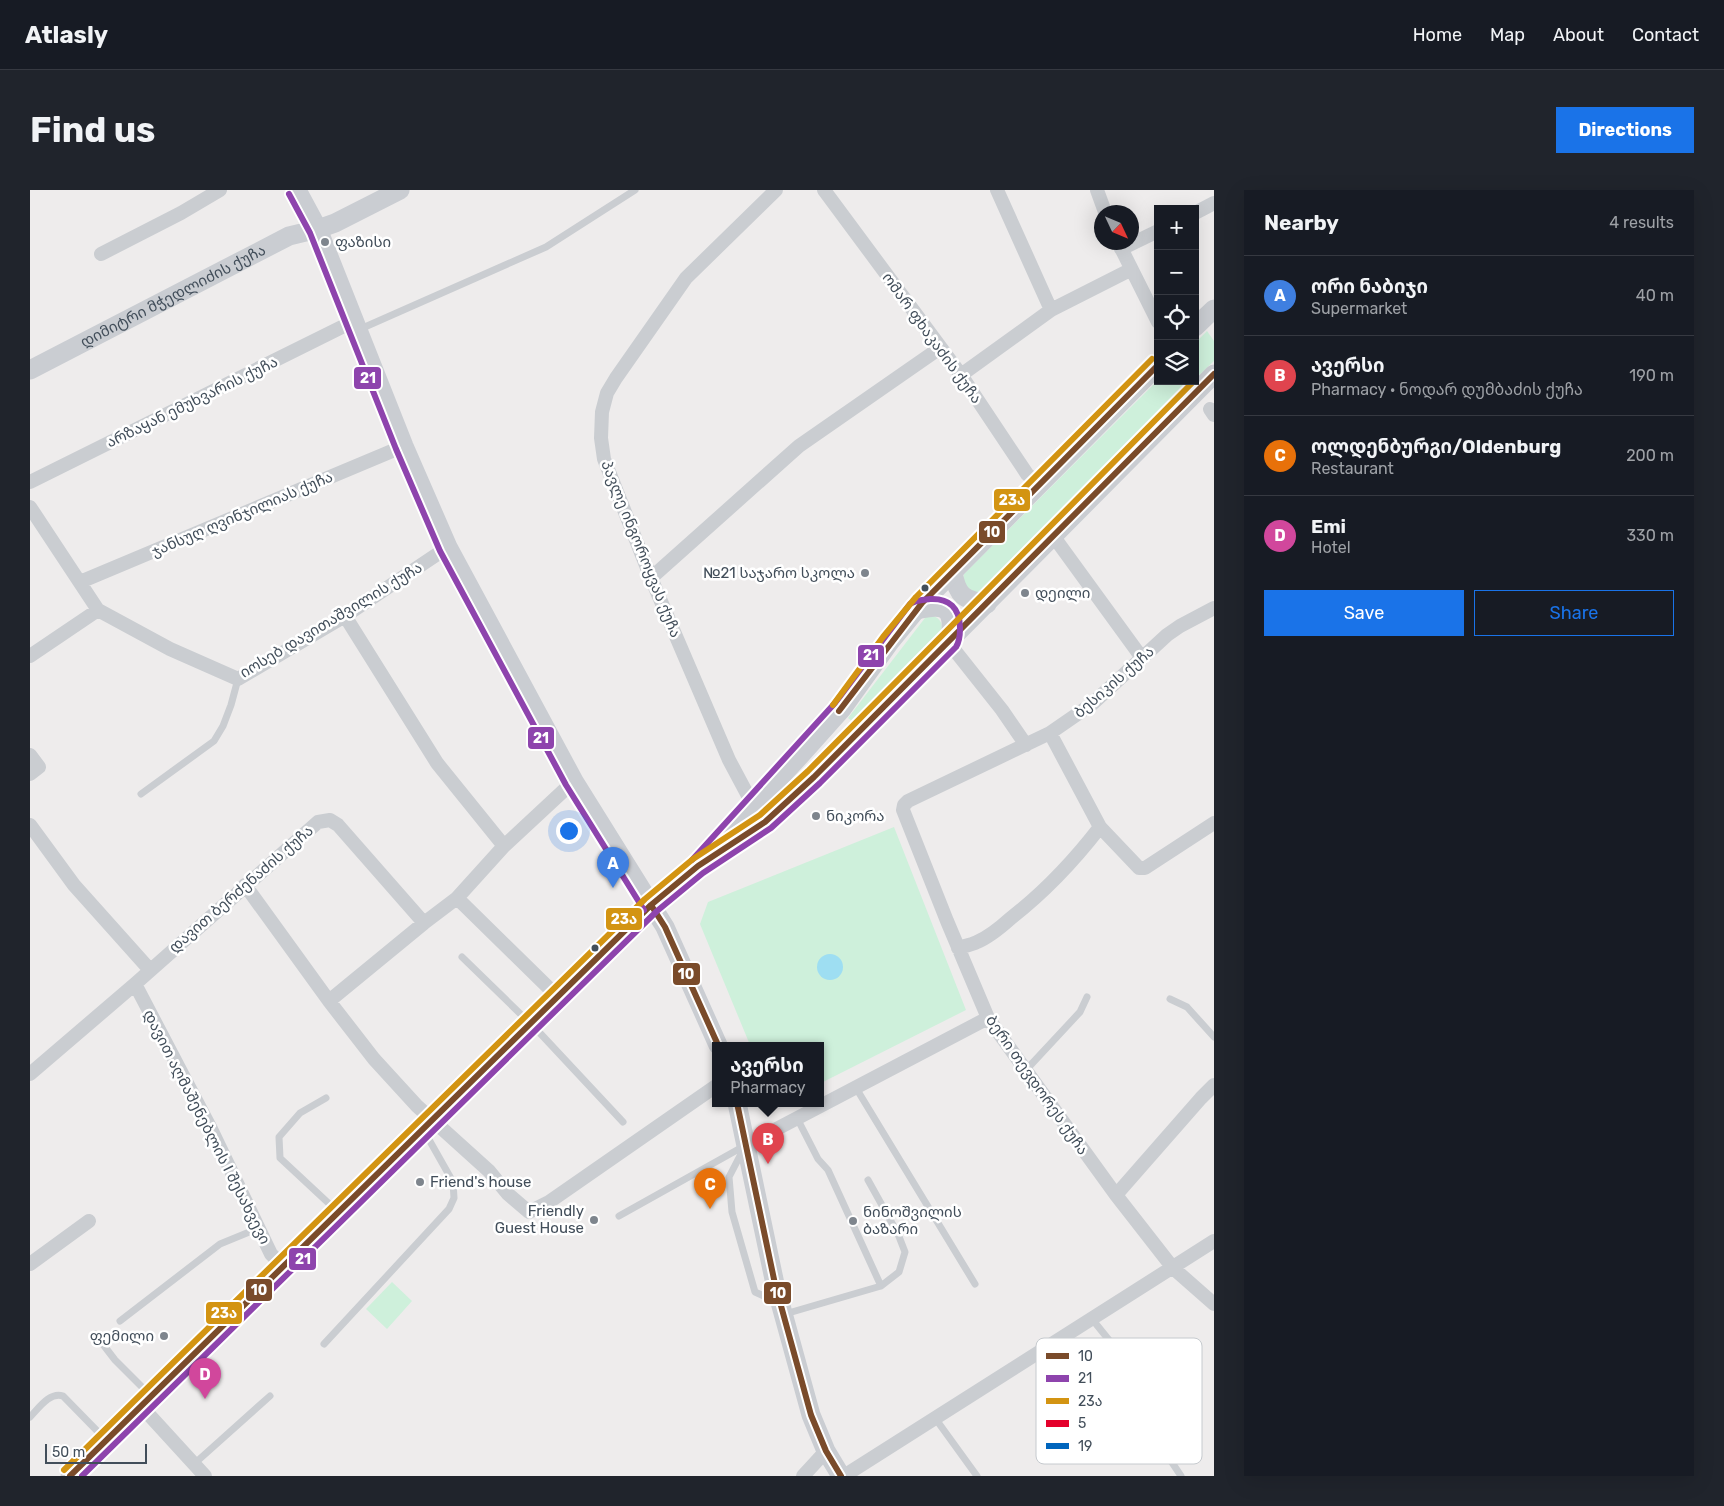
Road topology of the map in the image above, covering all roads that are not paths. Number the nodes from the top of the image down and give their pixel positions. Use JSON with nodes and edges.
{"nodes":[{"id":1,"x":220,"y":190,"type":"edge"},
{"id":2,"x":297,"y":190,"type":"edge"},
{"id":3,"x":400,"y":190,"type":"edge"},
{"id":4,"x":635,"y":190,"type":"edge"},
{"id":5,"x":776,"y":190,"type":"edge"},
{"id":6,"x":824,"y":190,"type":"edge"},
{"id":7,"x":997,"y":190,"type":"edge"},
{"id":8,"x":1097,"y":190,"type":"edge"},
{"id":9,"x":1214,"y":204,"type":"edge"},
{"id":10,"x":1102,"y":205,"type":"edge"},
{"id":11,"x":1199,"y":210,"type":"edge"},
{"id":12,"x":318,"y":229,"type":"junction"},
{"id":13,"x":1154,"y":233,"type":"edge"},
{"id":14,"x":1139,"y":238,"type":"edge"},
{"id":15,"x":1122,"y":250,"type":"edge"},
{"id":16,"x":102,"y":254,"type":"dead end"},
{"id":17,"x":1130,"y":270,"type":"junction"},
{"id":18,"x":1214,"y":308,"type":"edge"},
{"id":19,"x":1051,"y":310,"type":"junction"},
{"id":20,"x":1154,"y":315,"type":"edge"},
{"id":21,"x":1199,"y":323,"type":"edge"},
{"id":22,"x":356,"y":326,"type":"junction"},
{"id":23,"x":940,"y":348,"type":"junction"},
{"id":24,"x":1154,"y":369,"type":"edge"},
{"id":25,"x":30,"y":370,"type":"edge"},
{"id":26,"x":1214,"y":374,"type":"edge"},
{"id":27,"x":960,"y":375,"type":"junction"},
{"id":28,"x":404,"y":446,"type":"junction"},
{"id":29,"x":30,"y":482,"type":"edge"},
{"id":30,"x":1039,"y":485,"type":"junction"},
{"id":31,"x":30,"y":507,"type":"edge"},
{"id":32,"x":1054,"y":537,"type":"junction"},
{"id":33,"x":448,"y":547,"type":"junction"},
{"id":34,"x":953,"y":572,"type":"junction"},
{"id":35,"x":651,"y":578,"type":"junction"},
{"id":36,"x":80,"y":582,"type":"junction"},
{"id":37,"x":986,"y":604,"type":"junction"},
{"id":38,"x":1214,"y":608,"type":"edge"},
{"id":39,"x":98,"y":610,"type":"junction"},
{"id":40,"x":916,"y":610,"type":"junction"},
{"id":41,"x":344,"y":616,"type":"junction"},
{"id":42,"x":950,"y":641,"type":"junction"},
{"id":43,"x":30,"y":656,"type":"edge"},
{"id":44,"x":1142,"y":658,"type":"junction"},
{"id":45,"x":238,"y":679,"type":"junction"},
{"id":46,"x":1050,"y":733,"type":"junction"},
{"id":47,"x":1026,"y":745,"type":"junction"},
{"id":48,"x":30,"y":755,"type":"edge"},
{"id":49,"x":30,"y":774,"type":"edge"},
{"id":50,"x":574,"y":781,"type":"junction"},
{"id":51,"x":141,"y":794,"type":"dead end"},
{"id":52,"x":753,"y":805,"type":"junction"},
{"id":53,"x":904,"y":805,"type":"joint"},
{"id":54,"x":1214,"y":823,"type":"edge"},
{"id":55,"x":30,"y":825,"type":"edge"},
{"id":56,"x":1100,"y":827,"type":"junction"},
{"id":57,"x":504,"y":846,"type":"junction"},
{"id":58,"x":698,"y":866,"type":"junction"},
{"id":59,"x":245,"y":885,"type":"junction"},
{"id":60,"x":457,"y":898,"type":"junction"},
{"id":61,"x":651,"y":905,"type":"junction"},
{"id":62,"x":424,"y":923,"type":"junction"},
{"id":63,"x":958,"y":948,"type":"junction"},
{"id":64,"x":462,"y":956,"type":"dead end"},
{"id":65,"x":150,"y":970,"type":"junction"},
{"id":66,"x":135,"y":984,"type":"junction"},
{"id":67,"x":558,"y":997,"type":"junction"},
{"id":68,"x":1087,"y":997,"type":"dead end"},
{"id":69,"x":1170,"y":1000,"type":"dead end"},
{"id":70,"x":329,"y":1001,"type":"junction"},
{"id":71,"x":988,"y":1018,"type":"junction"},
{"id":72,"x":531,"y":1023,"type":"junction"},
{"id":73,"x":1214,"y":1037,"type":"edge"},
{"id":74,"x":717,"y":1042,"type":"edge"},
{"id":75,"x":1026,"y":1070,"type":"junction"},
{"id":76,"x":30,"y":1074,"type":"edge"},
{"id":77,"x":1214,"y":1085,"type":"edge"},
{"id":78,"x":856,"y":1088,"type":"junction"},
{"id":79,"x":712,"y":1089,"type":"edge"},
{"id":80,"x":326,"y":1098,"type":"dead end"},
{"id":81,"x":824,"y":1105,"type":"edge"},
{"id":82,"x":738,"y":1107,"type":"edge"},
{"id":83,"x":819,"y":1107,"type":"edge"},
{"id":84,"x":798,"y":1118,"type":"junction"},
{"id":85,"x":623,"y":1122,"type":"dead end"},
{"id":86,"x":428,"y":1124,"type":"junction"},
{"id":87,"x":746,"y":1145,"type":"junction"},
{"id":88,"x":868,"y":1180,"type":"dead end"},
{"id":89,"x":1116,"y":1195,"type":"junction"},
{"id":90,"x":338,"y":1213,"type":"junction"},
{"id":91,"x":619,"y":1216,"type":"dead end"},
{"id":92,"x":89,"y":1221,"type":"dead end"},
{"id":93,"x":259,"y":1228,"type":"junction"},
{"id":94,"x":1214,"y":1241,"type":"edge"},
{"id":95,"x":30,"y":1264,"type":"edge"},
{"id":96,"x":283,"y":1266,"type":"junction"},
{"id":97,"x":1173,"y":1268,"type":"junction"},
{"id":98,"x":975,"y":1284,"type":"dead end"},
{"id":99,"x":881,"y":1286,"type":"junction"},
{"id":100,"x":1214,"y":1304,"type":"edge"},
{"id":101,"x":782,"y":1309,"type":"junction"},
{"id":102,"x":1092,"y":1319,"type":"junction"},
{"id":103,"x":120,"y":1321,"type":"dead end"},
{"id":104,"x":95,"y":1334,"type":"dead end"},
{"id":105,"x":1062,"y":1338,"type":"edge"},
{"id":106,"x":1107,"y":1338,"type":"edge"},
{"id":107,"x":324,"y":1344,"type":"dead end"},
{"id":108,"x":1036,"y":1354,"type":"edge"},
{"id":109,"x":270,"y":1396,"type":"dead end"},
{"id":110,"x":146,"y":1401,"type":"junction"},
{"id":111,"x":30,"y":1417,"type":"edge"},
{"id":112,"x":935,"y":1418,"type":"junction"},
{"id":113,"x":106,"y":1440,"type":"junction"},
{"id":114,"x":826,"y":1451,"type":"junction"},
{"id":115,"x":194,"y":1464,"type":"junction"},
{"id":116,"x":1173,"y":1464,"type":"edge"},
{"id":117,"x":70,"y":1476,"type":"edge"},
{"id":118,"x":205,"y":1476,"type":"edge"},
{"id":119,"x":803,"y":1476,"type":"edge"},
{"id":120,"x":842,"y":1476,"type":"edge"},
{"id":121,"x":977,"y":1476,"type":"edge"},
{"id":122,"x":1181,"y":1476,"type":"edge"}],
"edges":[{"from":1,"to":16,"type":"street"},
{"from":2,"to":12,"type":"main road"},
{"from":3,"to":12,"type":"main road","name":"დიმიტრი მჭედლიძის ქუჩა"},
{"from":4,"to":22,"type":"lane"},
{"from":5,"to":35,"type":"street","name":"პავლე ინგოროყვას ქუჩა"},
{"from":6,"to":23,"type":"street","name":"ომარ ფხაკაძის ქუჩა"},
{"from":7,"to":19,"type":"street"},
{"from":8,"to":10,"type":"street"},
{"from":9,"to":11,"type":"street"},
{"from":12,"to":22,"type":"main road"},
{"from":12,"to":25,"type":"main road","name":"დიმიტრი მჭედლიძის ქუჩა"},
{"from":13,"to":14,"type":"street"},
{"from":15,"to":17,"type":"street"},
{"from":17,"to":19,"type":"street"},
{"from":17,"to":20,"type":"street"},
{"from":18,"to":21,"type":"main road"},
{"from":19,"to":27,"type":"street"},
{"from":22,"to":28,"type":"main road"},
{"from":22,"to":29,"type":"street","name":"არზაყან ემუხვარის ქუჩა"},
{"from":23,"to":27,"type":"street","name":"ომარ ფხაკაძის ქუჩა"},
{"from":23,"to":35,"type":"street"},
{"from":24,"to":30,"type":"main road"},
{"from":26,"to":32,"type":"main road"},
{"from":27,"to":30,"type":"street","name":"ომარ ფხაკაძის ქუჩა"},
{"from":28,"to":33,"type":"main road"},
{"from":28,"to":36,"type":"street","name":"ჯანსუღ ღვინჯილიას ქუჩა"},
{"from":30,"to":34,"type":"main road"},
{"from":31,"to":36,"type":"street"},
{"from":32,"to":37,"type":"main road"},
{"from":32,"to":44,"type":"street"},
{"from":33,"to":41,"type":"street","name":"იოსებ დავითაშვილის ქუჩა"},
{"from":33,"to":50,"type":"main road"},
{"from":34,"to":37,"type":"main road"},
{"from":34,"to":40,"type":"main road"},
{"from":35,"to":52,"type":"street","name":"პავლე ინგოროყვას ქუჩა"},
{"from":36,"to":39,"type":"street"},
{"from":37,"to":42,"type":"main road"},
{"from":38,"to":44,"type":"street","name":"ბესიკის ქუჩა"},
{"from":39,"to":43,"type":"street"},
{"from":39,"to":45,"type":"street","name":"იოსებ დავითაშვილის ქუჩა"},
{"from":40,"to":42,"type":"main road"},
{"from":40,"to":52,"type":"main road"},
{"from":41,"to":45,"type":"street","name":"იოსებ დავითაშვილის ქუჩა"},
{"from":41,"to":57,"type":"street"},
{"from":42,"to":47,"type":"street"},
{"from":42,"to":58,"type":"main road"},
{"from":44,"to":46,"type":"street","name":"ბესიკის ქუჩა"},
{"from":45,"to":51,"type":"lane"},
{"from":46,"to":47,"type":"street","name":"ბესიკის ქუჩა"},
{"from":46,"to":56,"type":"street"},
{"from":47,"to":53,"type":"street","name":"ბესიკის ქუჩა"},
{"from":48,"to":49,"type":"street"},
{"from":50,"to":57,"type":"street"},
{"from":50,"to":61,"type":"main road"},
{"from":52,"to":58,"type":"main road"},
{"from":53,"to":63,"type":"street","name":"ბერი თევდორეს ქუჩა"},
{"from":54,"to":56,"type":"street"},
{"from":55,"to":65,"type":"street"},
{"from":56,"to":63,"type":"street"},
{"from":57,"to":60,"type":"street"},
{"from":58,"to":61,"type":"main road"},
{"from":59,"to":62,"type":"street","name":"დავით ბერძენაძის ქუჩა"},
{"from":59,"to":65,"type":"street","name":"დავით ბერძენაძის ქუჩა"},
{"from":59,"to":70,"type":"street"},
{"from":60,"to":62,"type":"street"},
{"from":60,"to":67,"type":"street"},
{"from":61,"to":67,"type":"main road"},
{"from":61,"to":74,"type":"main road"},
{"from":62,"to":70,"type":"street"},
{"from":63,"to":71,"type":"street","name":"ბერი თევდორეს ქუჩა"},
{"from":64,"to":72,"type":"lane"},
{"from":65,"to":66,"type":"street","name":"დავით ბერძენაძის ქუჩა"},
{"from":66,"to":76,"type":"street","name":"დავით ბერძენაძის ქუჩა"},
{"from":66,"to":93,"type":"street","name":"დავით აღმაშენებლის I შესახვევი"},
{"from":67,"to":72,"type":"main road"},
{"from":68,"to":75,"type":"lane"},
{"from":69,"to":73,"type":"lane"},
{"from":70,"to":86,"type":"street"},
{"from":71,"to":75,"type":"street","name":"ბერი თევდორეს ქუჩა"},
{"from":71,"to":78,"type":"street"},
{"from":72,"to":85,"type":"lane"},
{"from":72,"to":86,"type":"main road"},
{"from":75,"to":89,"type":"street","name":"ბერი თევდორეს ქუჩა"},
{"from":77,"to":89,"type":"street"},
{"from":78,"to":81,"type":"street"},
{"from":78,"to":98,"type":"lane"},
{"from":79,"to":86,"type":"street"},
{"from":80,"to":90,"type":"lane"},
{"from":82,"to":87,"type":"main road"},
{"from":83,"to":84,"type":"street"},
{"from":84,"to":87,"type":"street"},
{"from":84,"to":99,"type":"lane"},
{"from":86,"to":90,"type":"main road"},
{"from":86,"to":107,"type":"lane"},
{"from":87,"to":91,"type":"lane"},
{"from":87,"to":101,"type":"main road"},
{"from":87,"to":101,"type":"lane"},
{"from":88,"to":99,"type":"lane"},
{"from":89,"to":97,"type":"street","name":"ბერი თევდორეს ქუჩა"},
{"from":90,"to":96,"type":"main road"},
{"from":92,"to":95,"type":"street"},
{"from":93,"to":96,"type":"street","name":"დავით აღმაშენებლის I შესახვევი"},
{"from":93,"to":103,"type":"lane"},
{"from":94,"to":97,"type":"street"},
{"from":96,"to":110,"type":"main road"},
{"from":97,"to":100,"type":"street","name":"ბერი თევდორეს ქუჩა"},
{"from":97,"to":102,"type":"street"},
{"from":99,"to":101,"type":"lane"},
{"from":101,"to":114,"type":"main road"},
{"from":102,"to":105,"type":"street"},
{"from":102,"to":106,"type":"lane"},
{"from":104,"to":110,"type":"lane"},
{"from":108,"to":112,"type":"street"},
{"from":109,"to":115,"type":"lane"},
{"from":110,"to":113,"type":"main road"},
{"from":110,"to":115,"type":"street"},
{"from":111,"to":113,"type":"lane"},
{"from":112,"to":120,"type":"street"},
{"from":112,"to":121,"type":"lane"},
{"from":113,"to":117,"type":"main road"},
{"from":114,"to":119,"type":"street"},
{"from":114,"to":120,"type":"main road"},
{"from":115,"to":118,"type":"street"},
{"from":116,"to":122,"type":"lane"}]}
